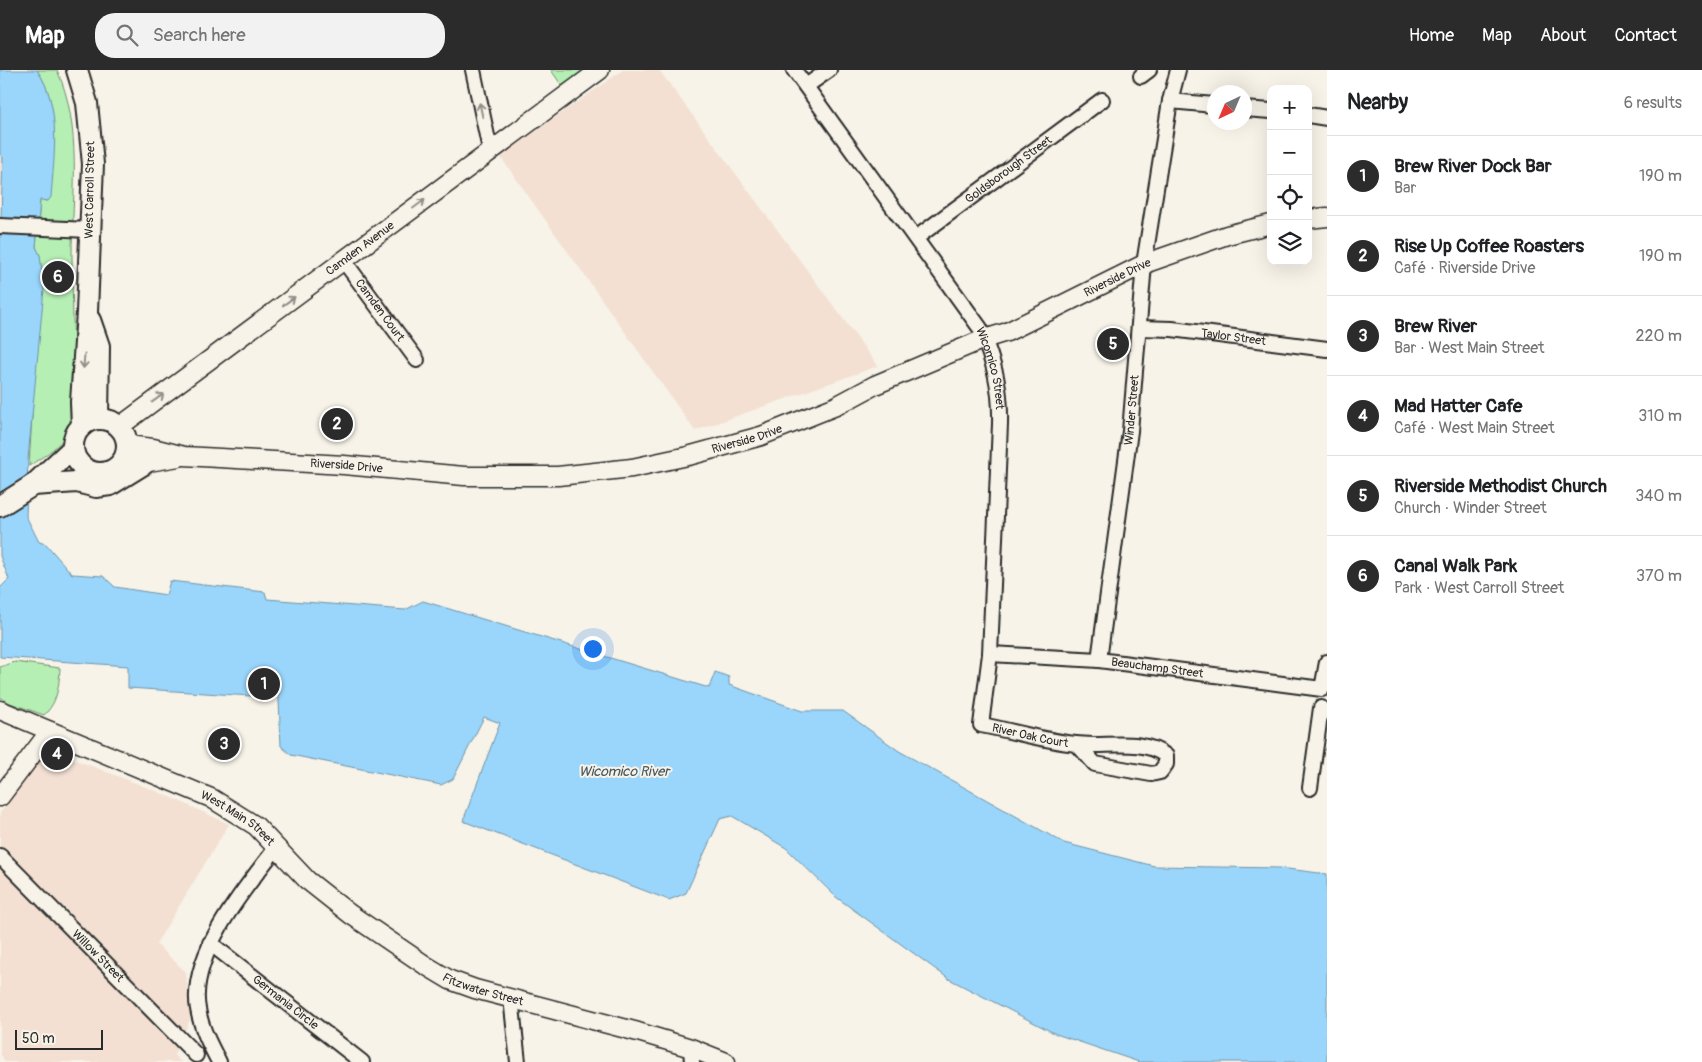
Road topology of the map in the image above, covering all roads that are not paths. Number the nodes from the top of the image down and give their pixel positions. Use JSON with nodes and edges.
{"nodes":[{"id":1,"x":77,"y":70,"type":"edge"},
{"id":2,"x":473,"y":70,"type":"edge"},
{"id":3,"x":600,"y":70,"type":"edge"},
{"id":4,"x":794,"y":70,"type":"edge"},
{"id":5,"x":829,"y":70,"type":"edge"},
{"id":6,"x":1178,"y":70,"type":"edge"},
{"id":7,"x":806,"y":86,"type":"junction"},
{"id":8,"x":1102,"y":100,"type":"dead end"},
{"id":9,"x":1170,"y":101,"type":"junction"},
{"id":10,"x":1207,"y":104,"type":"edge"},
{"id":11,"x":1252,"y":110,"type":"edge"},
{"id":12,"x":1267,"y":112,"type":"edge"},
{"id":13,"x":1312,"y":116,"type":"edge"},
{"id":14,"x":1327,"y":118,"type":"edge"},
{"id":15,"x":490,"y":150,"type":"junction"},
{"id":16,"x":1327,"y":217,"type":"edge"},
{"id":17,"x":1312,"y":219,"type":"edge"},
{"id":18,"x":1267,"y":225,"type":"edge"},
{"id":19,"x":0,"y":226,"type":"edge"},
{"id":20,"x":89,"y":230,"type":"junction"},
{"id":21,"x":916,"y":238,"type":"junction"},
{"id":22,"x":344,"y":261,"type":"junction"},
{"id":23,"x":1144,"y":264,"type":"junction"},
{"id":24,"x":1139,"y":328,"type":"junction"},
{"id":25,"x":984,"y":339,"type":"junction"},
{"id":26,"x":1327,"y":349,"type":"edge"},
{"id":27,"x":417,"y":360,"type":"dead end"},
{"id":28,"x":90,"y":422,"type":"junction"},
{"id":29,"x":119,"y":427,"type":"junction"},
{"id":30,"x":127,"y":445,"type":"junction"},
{"id":31,"x":73,"y":448,"type":"junction"},
{"id":32,"x":184,"y":456,"type":"junction"},
{"id":33,"x":144,"y":464,"type":"junction"},
{"id":34,"x":118,"y":467,"type":"junction"},
{"id":35,"x":95,"y":473,"type":"junction"},
{"id":36,"x":31,"y":486,"type":"junction"},
{"id":37,"x":0,"y":506,"type":"edge"},
{"id":38,"x":990,"y":654,"type":"junction"},
{"id":39,"x":1099,"y":660,"type":"junction"},
{"id":40,"x":1327,"y":662,"type":"edge"},
{"id":41,"x":1321,"y":708,"type":"dead end"},
{"id":42,"x":0,"y":710,"type":"edge"},
{"id":43,"x":981,"y":725,"type":"joint"},
{"id":44,"x":50,"y":732,"type":"junction"},
{"id":45,"x":1078,"y":745,"type":"junction"},
{"id":46,"x":1310,"y":788,"type":"dead end"},
{"id":47,"x":0,"y":797,"type":"edge"},
{"id":48,"x":278,"y":847,"type":"junction"},
{"id":49,"x":0,"y":856,"type":"edge"},
{"id":50,"x":210,"y":943,"type":"junction"},
{"id":51,"x":511,"y":998,"type":"junction"},
{"id":52,"x":210,"y":1046,"type":"junction"},
{"id":53,"x":692,"y":1055,"type":"edge"},
{"id":54,"x":191,"y":1059,"type":"edge"},
{"id":55,"x":219,"y":1062,"type":"edge"},
{"id":56,"x":362,"y":1062,"type":"edge"},
{"id":57,"x":518,"y":1062,"type":"edge"},
{"id":58,"x":726,"y":1062,"type":"edge"}],
"edges":[{"from":1,"to":20,"type":"main road","name":"West Carroll Street"},
{"from":15,"to":2,"type":"street","one_way":true},
{"from":3,"to":15,"type":"street","name":"Camden Avenue"},
{"from":4,"to":7,"type":"street","name":"Wicomico Street"},
{"from":5,"to":7,"type":"street"},
{"from":6,"to":9,"type":"street","name":"Winder Street"},
{"from":7,"to":21,"type":"street","name":"Wicomico Street"},
{"from":8,"to":21,"type":"street","name":"Goldsborough Street"},
{"from":9,"to":10,"type":"street"},
{"from":9,"to":23,"type":"street","name":"Winder Street"},
{"from":11,"to":12,"type":"street"},
{"from":13,"to":14,"type":"street"},
{"from":22,"to":15,"type":"street","name":"Camden Avenue","one_way":true},
{"from":16,"to":17,"type":"street"},
{"from":18,"to":23,"type":"street","name":"Riverside Drive"},
{"from":19,"to":20,"type":"street"},
{"from":20,"to":28,"type":"main road","name":"West Carroll Street"},
{"from":21,"to":25,"type":"street","name":"Wicomico Street"},
{"from":22,"to":27,"type":"street","name":"Camden Court"},
{"from":29,"to":22,"type":"street","name":"Camden Avenue","one_way":true},
{"from":23,"to":24,"type":"street","name":"Winder Street"},
{"from":23,"to":25,"type":"street","name":"Riverside Drive"},
{"from":24,"to":26,"type":"street","name":"Taylor Street"},
{"from":24,"to":39,"type":"street","name":"Winder Street"},
{"from":25,"to":32,"type":"street","name":"Riverside Drive"},
{"from":25,"to":38,"type":"street","name":"Wicomico Street"},
{"from":28,"to":29,"type":"main road"},
{"from":28,"to":31,"type":"main road"},
{"from":29,"to":30,"type":"main road"},
{"from":30,"to":32,"type":"street","name":"Riverside Drive"},
{"from":30,"to":34,"type":"main road"},
{"from":31,"to":35,"type":"main road"},
{"from":31,"to":36,"type":"main road"},
{"from":32,"to":33,"type":"street","name":"Riverside Drive"},
{"from":33,"to":34,"type":"street","name":"Riverside Drive"},
{"from":33,"to":36,"type":"main road"},
{"from":34,"to":35,"type":"main road"},
{"from":35,"to":36,"type":"main road"},
{"from":36,"to":37,"type":"main road"},
{"from":38,"to":39,"type":"street","name":"Beauchamp Street"},
{"from":38,"to":43,"type":"street","name":"Wicomico Street"},
{"from":39,"to":40,"type":"street","name":"Beauchamp Street"},
{"from":41,"to":46,"type":"street"},
{"from":42,"to":44,"type":"street","name":"West Main Street"},
{"from":43,"to":45,"type":"street","name":"River Oak Court"},
{"from":44,"to":47,"type":"street"},
{"from":44,"to":48,"type":"street","name":"West Main Street"},
{"from":45,"to":45,"type":"street","name":"River Oak Court"},
{"from":48,"to":50,"type":"street","name":"West Main Street"},
{"from":48,"to":51,"type":"street","name":"Fitzwater Street"},
{"from":49,"to":54,"type":"street","name":"Willow Street"},
{"from":50,"to":52,"type":"street","name":"West Main Street"},
{"from":50,"to":56,"type":"street","name":"Germania Circle"},
{"from":51,"to":53,"type":"street","name":"Fitzwater Street"},
{"from":51,"to":57,"type":"street"},
{"from":52,"to":54,"type":"street"},
{"from":52,"to":55,"type":"street","name":"West Main Street"},
{"from":53,"to":58,"type":"street","name":"Fitzwater Street"}]}
